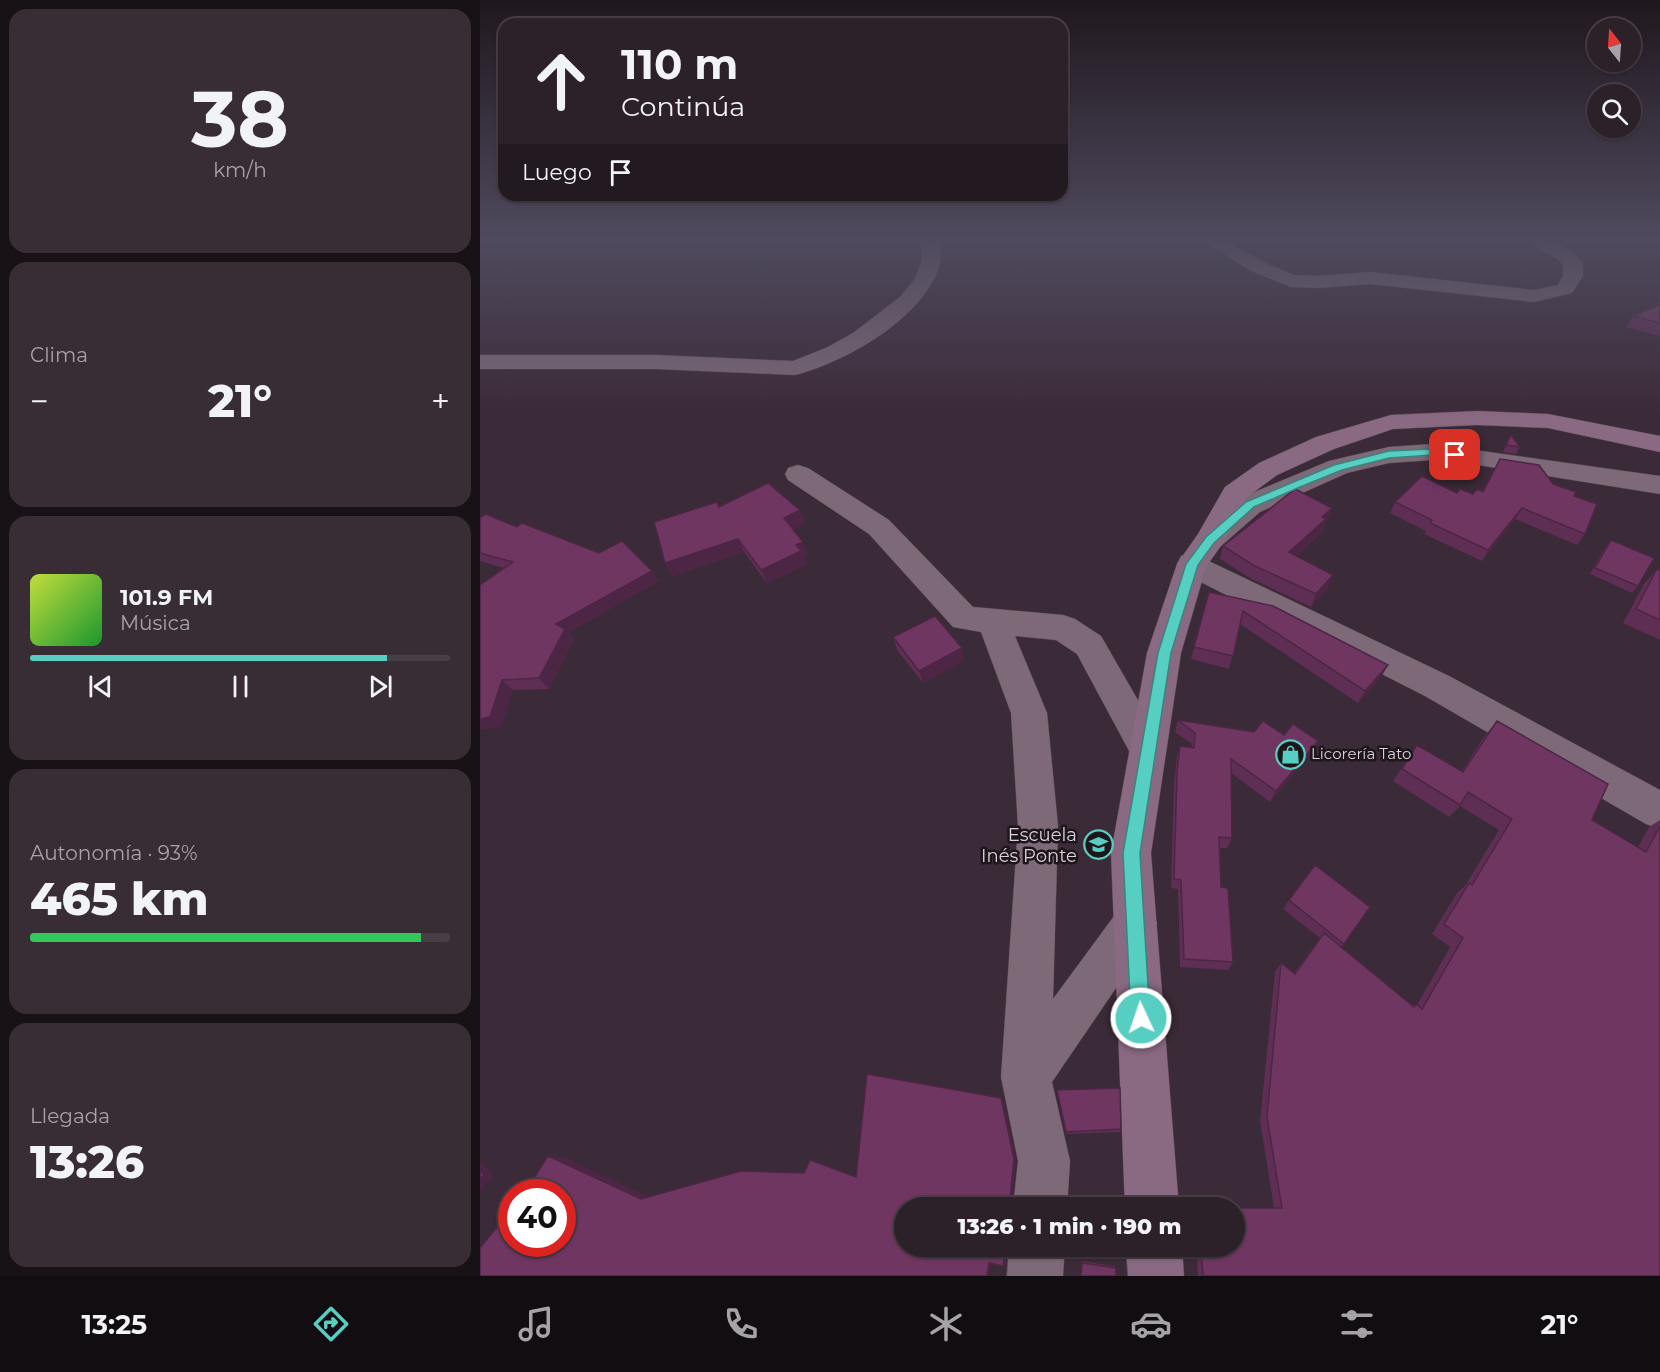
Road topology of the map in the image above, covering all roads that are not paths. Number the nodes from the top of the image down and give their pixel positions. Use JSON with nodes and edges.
{"nodes":[{"id":1,"x":908,"y":300,"type":"edge"},
{"id":2,"x":480,"y":362,"type":"edge"},
{"id":3,"x":1660,"y":444,"type":"edge"},
{"id":4,"x":798,"y":474,"type":"dead end"},
{"id":5,"x":1660,"y":485,"type":"edge"},
{"id":6,"x":1201,"y":552,"type":"junction"},
{"id":7,"x":993,"y":621,"type":"junction"},
{"id":8,"x":1147,"y":749,"type":"junction"},
{"id":9,"x":1660,"y":811,"type":"edge"},
{"id":10,"x":1135,"y":923,"type":"junction"},
{"id":11,"x":1026,"y":1077,"type":"junction"},
{"id":12,"x":1041,"y":1197,"type":"edge"},
{"id":13,"x":1151,"y":1197,"type":"edge"},
{"id":14,"x":1036,"y":1257,"type":"edge"},
{"id":15,"x":1155,"y":1257,"type":"edge"},
{"id":16,"x":1035,"y":1276,"type":"edge"},
{"id":17,"x":1156,"y":1276,"type":"edge"}],
"edges":[{"from":1,"to":2,"type":"street"},
{"from":3,"to":6,"type":"street"},
{"from":4,"to":7,"type":"street"},
{"from":5,"to":6,"type":"street"},
{"from":6,"to":8,"type":"street"},
{"from":6,"to":9,"type":"street"},
{"from":7,"to":8,"type":"street"},
{"from":7,"to":11,"type":"street"},
{"from":8,"to":10,"type":"street"},
{"from":10,"to":11,"type":"street"},
{"from":10,"to":13,"type":"street"},
{"from":11,"to":12,"type":"street"},
{"from":14,"to":16,"type":"street"},
{"from":15,"to":17,"type":"street"}]}
